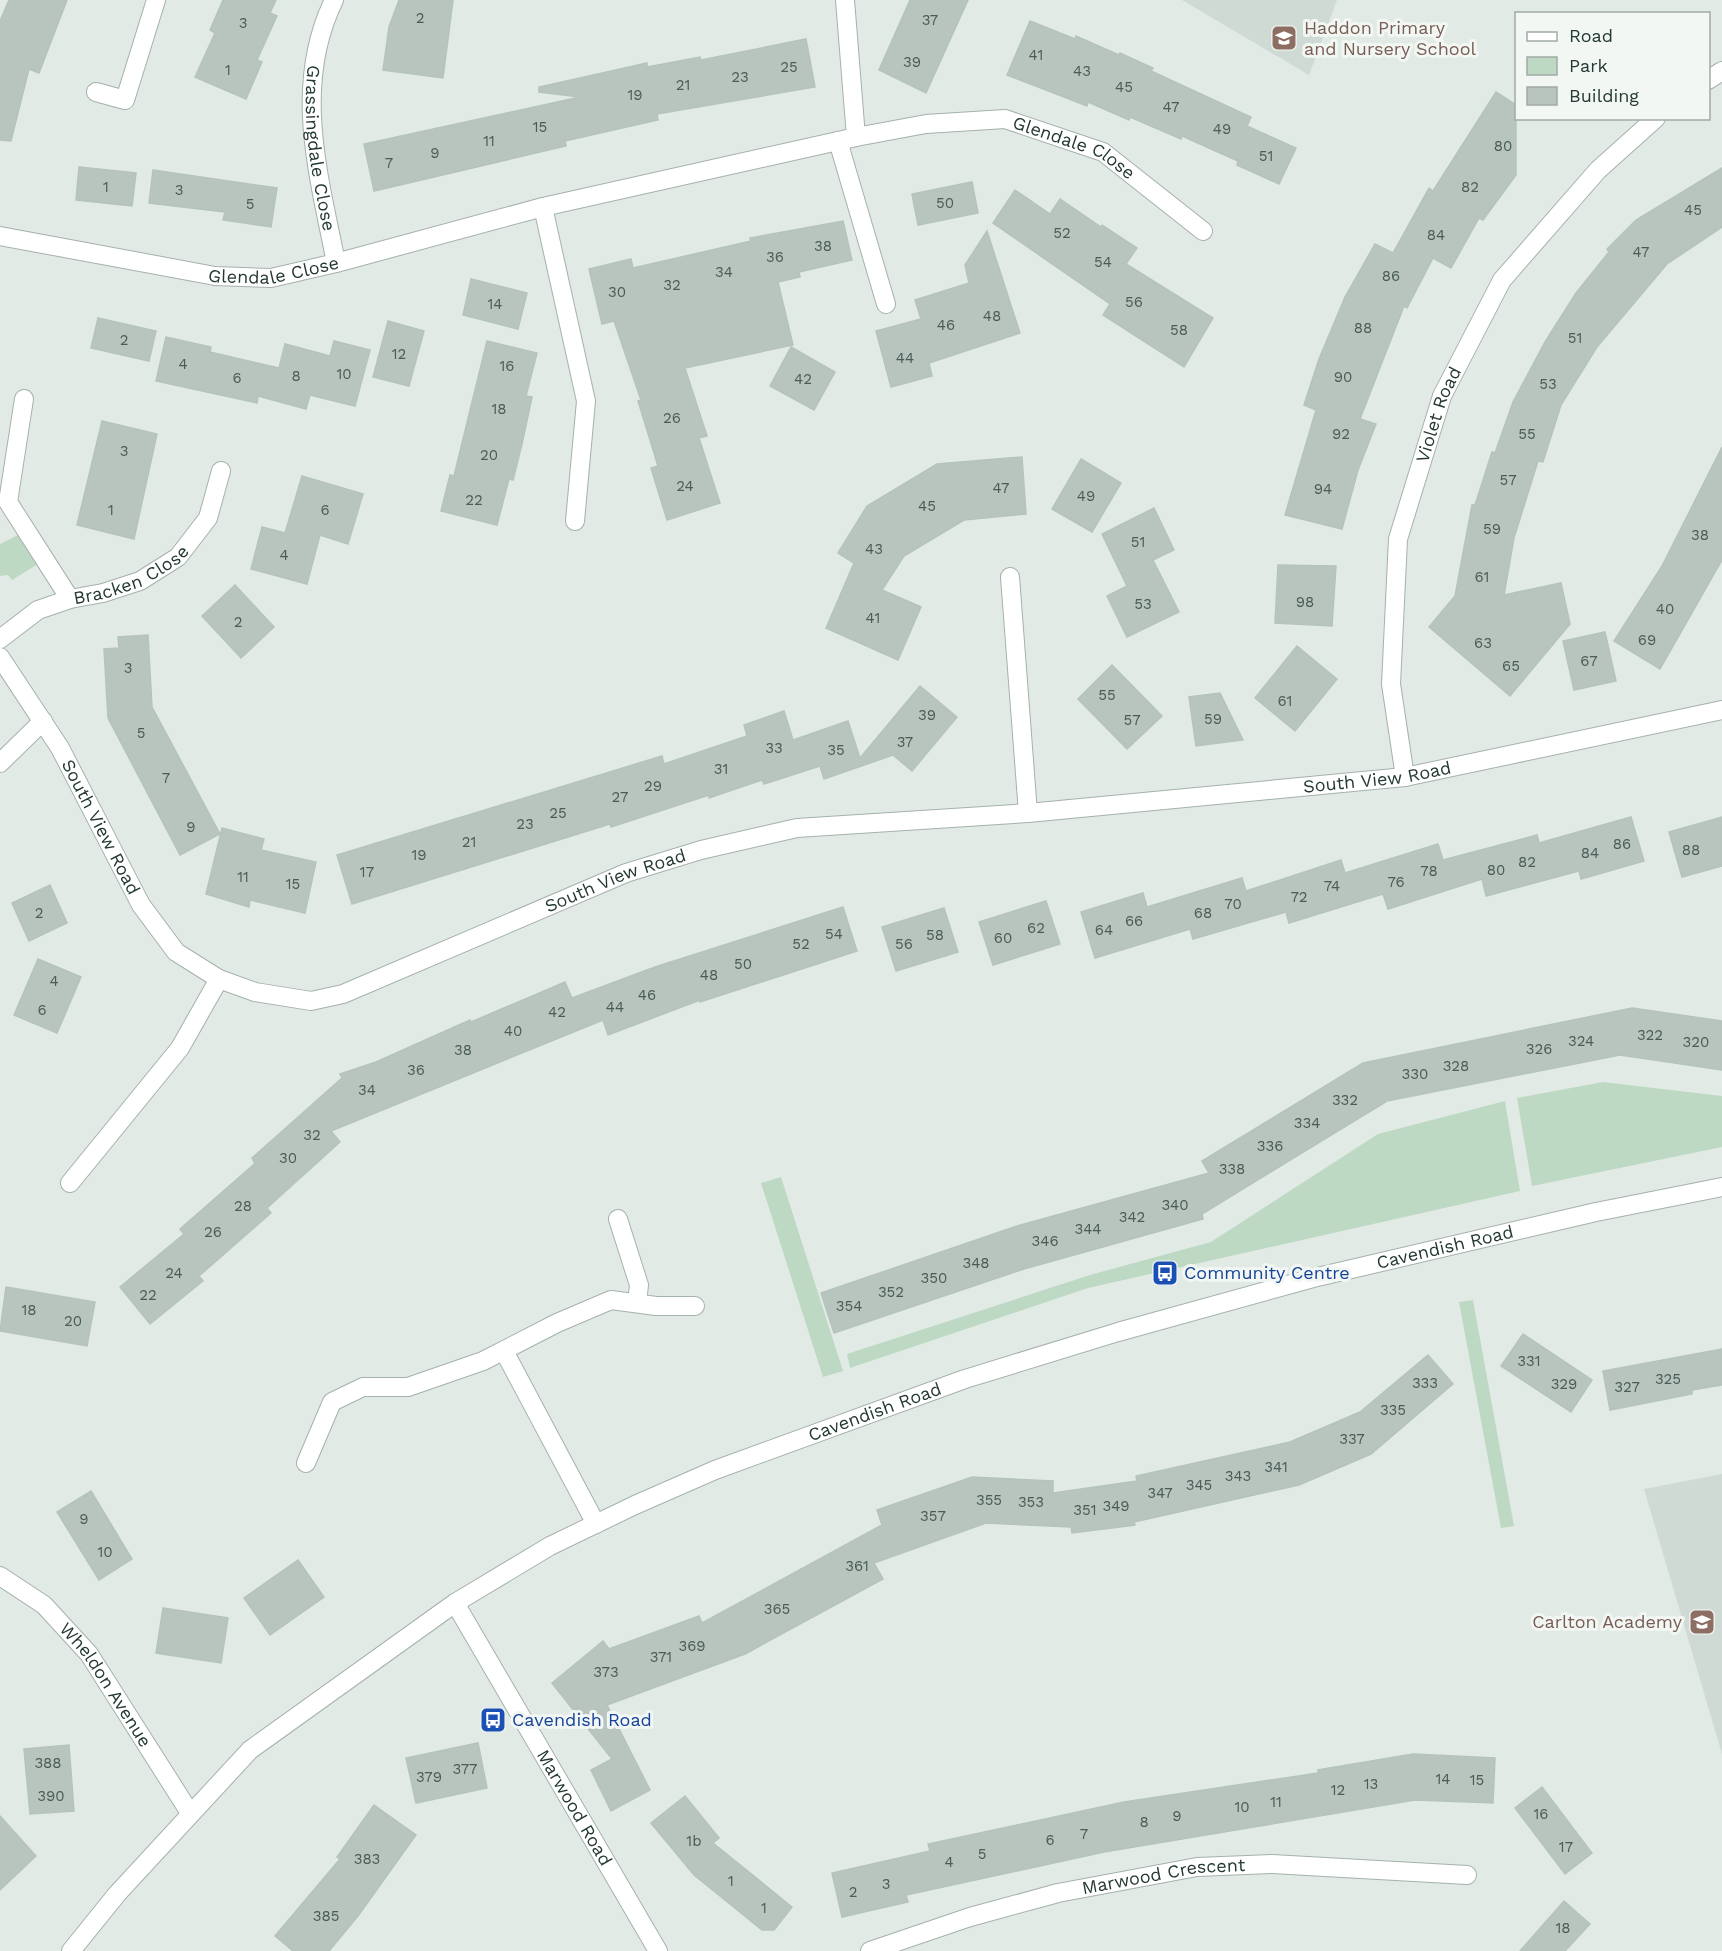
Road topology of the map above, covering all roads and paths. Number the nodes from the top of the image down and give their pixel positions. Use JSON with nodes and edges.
{"nodes":[{"id":1,"x":156,"y":0,"type":"edge"},
{"id":2,"x":334,"y":0,"type":"edge"},
{"id":3,"x":845,"y":0,"type":"edge"},
{"id":4,"x":96,"y":92,"type":"dead end"},
{"id":5,"x":1654,"y":120,"type":"edge"},
{"id":6,"x":856,"y":137,"type":"junction"},
{"id":7,"x":838,"y":141,"type":"junction"},
{"id":8,"x":543,"y":207,"type":"junction"},
{"id":9,"x":1203,"y":231,"type":"dead end"},
{"id":10,"x":0,"y":236,"type":"edge"},
{"id":11,"x":336,"y":263,"type":"junction"},
{"id":12,"x":886,"y":304,"type":"dead end"},
{"id":13,"x":24,"y":399,"type":"dead end"},
{"id":14,"x":221,"y":471,"type":"dead end"},
{"id":15,"x":575,"y":521,"type":"dead end"},
{"id":16,"x":1010,"y":577,"type":"dead end"},
{"id":17,"x":70,"y":599,"type":"junction"},
{"id":18,"x":0,"y":639,"type":"edge"},
{"id":19,"x":0,"y":657,"type":"edge"},
{"id":20,"x":1722,"y":710,"type":"edge"},
{"id":21,"x":43,"y":721,"type":"junction"},
{"id":22,"x":0,"y":763,"type":"edge"},
{"id":23,"x":1405,"y":777,"type":"junction"},
{"id":24,"x":1028,"y":813,"type":"junction"},
{"id":25,"x":219,"y":979,"type":"junction"},
{"id":26,"x":70,"y":1183,"type":"dead end"},
{"id":27,"x":1722,"y":1187,"type":"edge"},
{"id":28,"x":618,"y":1220,"type":"dead end"},
{"id":29,"x":637,"y":1303,"type":"junction"},
{"id":30,"x":695,"y":1306,"type":"dead end"},
{"id":31,"x":504,"y":1351,"type":"junction"},
{"id":32,"x":306,"y":1463,"type":"dead end"},
{"id":33,"x":596,"y":1524,"type":"junction"},
{"id":34,"x":0,"y":1576,"type":"edge"},
{"id":35,"x":455,"y":1603,"type":"junction"},
{"id":36,"x":190,"y":1813,"type":"junction"},
{"id":37,"x":1467,"y":1875,"type":"dead end"},
{"id":38,"x":71,"y":1951,"type":"edge"},
{"id":39,"x":658,"y":1951,"type":"edge"},
{"id":40,"x":870,"y":1951,"type":"edge"}],
"edges":[{"from":1,"to":4,"type":"street"},
{"from":2,"to":11,"type":"street","name":"Grassingdale Close"},
{"from":3,"to":6,"type":"street"},
{"from":5,"to":23,"type":"street","name":"Violet Road"},
{"from":6,"to":7,"type":"street","name":"Glendale Close"},
{"from":6,"to":9,"type":"street","name":"Glendale Close"},
{"from":7,"to":8,"type":"street","name":"Glendale Close"},
{"from":7,"to":12,"type":"street"},
{"from":8,"to":11,"type":"street","name":"Glendale Close"},
{"from":8,"to":15,"type":"street"},
{"from":10,"to":11,"type":"street","name":"Glendale Close"},
{"from":13,"to":17,"type":"street"},
{"from":14,"to":17,"type":"street","name":"Bracken Close"},
{"from":16,"to":24,"type":"street"},
{"from":17,"to":18,"type":"street","name":"Bracken Close"},
{"from":19,"to":21,"type":"street","name":"South View Road"},
{"from":20,"to":23,"type":"street","name":"South View Road"},
{"from":21,"to":22,"type":"street"},
{"from":21,"to":25,"type":"street","name":"South View Road"},
{"from":23,"to":24,"type":"street","name":"South View Road"},
{"from":24,"to":25,"type":"street","name":"South View Road"},
{"from":25,"to":26,"type":"street"},
{"from":27,"to":33,"type":"street","name":"Cavendish Road"},
{"from":28,"to":29,"type":"street"},
{"from":29,"to":30,"type":"street"},
{"from":29,"to":31,"type":"street"},
{"from":31,"to":32,"type":"street"},
{"from":31,"to":33,"type":"street"},
{"from":33,"to":35,"type":"street","name":"Cavendish Road"},
{"from":34,"to":36,"type":"street","name":"Wheldon Avenue"},
{"from":35,"to":36,"type":"street","name":"Cavendish Road"},
{"from":35,"to":39,"type":"street","name":"Marwood Road"},
{"from":36,"to":38,"type":"street","name":"Cavendish Road"},
{"from":37,"to":40,"type":"street","name":"Marwood Crescent"}]}
